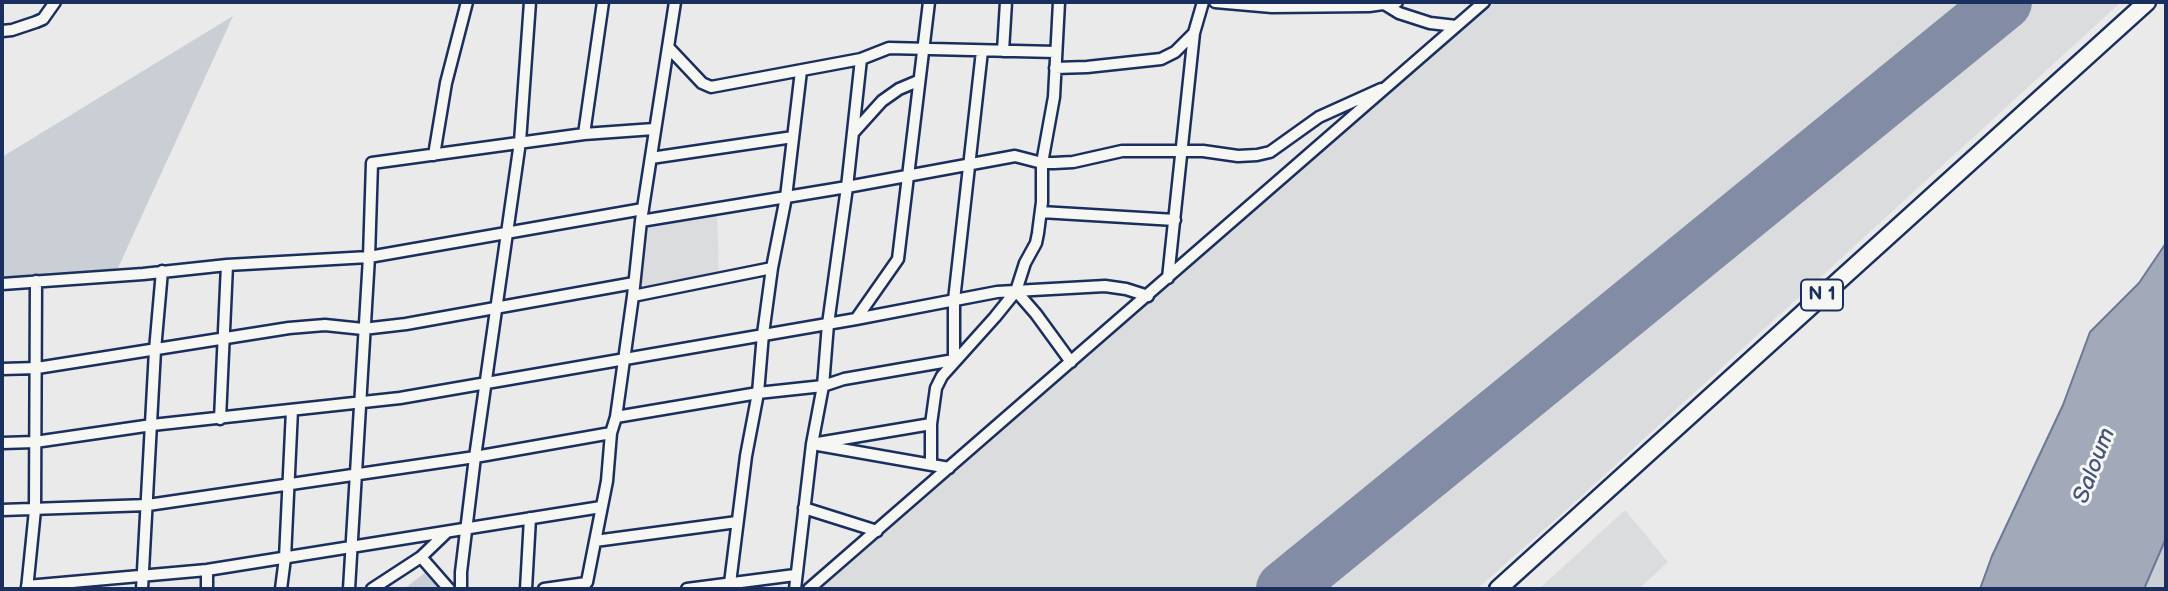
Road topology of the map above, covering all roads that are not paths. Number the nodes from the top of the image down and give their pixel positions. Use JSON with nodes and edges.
{"nodes":[{"id":1,"x":55,"y":2,"type":"edge"},
{"id":2,"x":467,"y":2,"type":"edge"},
{"id":3,"x":530,"y":2,"type":"edge"},
{"id":4,"x":603,"y":2,"type":"edge"},
{"id":5,"x":675,"y":2,"type":"edge"},
{"id":6,"x":929,"y":2,"type":"edge"},
{"id":7,"x":1006,"y":2,"type":"edge"},
{"id":8,"x":1059,"y":2,"type":"edge"},
{"id":9,"x":1203,"y":2,"type":"edge"},
{"id":10,"x":1215,"y":2,"type":"edge"},
{"id":11,"x":1484,"y":2,"type":"edge"},
{"id":12,"x":2147,"y":2,"type":"edge"},
{"id":13,"x":1392,"y":3,"type":"edge"},
{"id":14,"x":1272,"y":4,"type":"edge"},
{"id":15,"x":1337,"y":4,"type":"edge"},
{"id":16,"x":1456,"y":26,"type":"junction"},
{"id":17,"x":2,"y":31,"type":"edge"},
{"id":18,"x":1194,"y":33,"type":"junction"},
{"id":19,"x":668,"y":47,"type":"junction"},
{"id":20,"x":922,"y":49,"type":"junction"},
{"id":21,"x":982,"y":51,"type":"junction"},
{"id":22,"x":1003,"y":51,"type":"junction"},
{"id":23,"x":1056,"y":51,"type":"junction"},
{"id":24,"x":862,"y":59,"type":"junction"},
{"id":25,"x":1055,"y":68,"type":"junction"},
{"id":26,"x":801,"y":71,"type":"junction"},
{"id":27,"x":918,"y":81,"type":"junction"},
{"id":28,"x":1391,"y":84,"type":"junction"},
{"id":29,"x":654,"y":129,"type":"junction"},
{"id":30,"x":853,"y":132,"type":"junction"},
{"id":31,"x":584,"y":134,"type":"junction"},
{"id":32,"x":793,"y":136,"type":"junction"},
{"id":33,"x":520,"y":142,"type":"junction"},
{"id":34,"x":1182,"y":151,"type":"junction"},
{"id":35,"x":434,"y":155,"type":"junction"},
{"id":36,"x":651,"y":158,"type":"junction"},
{"id":37,"x":1042,"y":163,"type":"junction"},
{"id":38,"x":971,"y":165,"type":"junction"},
{"id":39,"x":908,"y":176,"type":"junction"},
{"id":40,"x":847,"y":187,"type":"junction"},
{"id":41,"x":786,"y":197,"type":"junction"},
{"id":42,"x":643,"y":209,"type":"junction"},
{"id":43,"x":1041,"y":212,"type":"junction"},
{"id":44,"x":641,"y":220,"type":"junction"},
{"id":45,"x":1175,"y":220,"type":"junction"},
{"id":46,"x":508,"y":233,"type":"junction"},
{"id":47,"x":369,"y":257,"type":"junction"},
{"id":48,"x":227,"y":265,"type":"junction"},
{"id":49,"x":772,"y":268,"type":"junction"},
{"id":50,"x":162,"y":271,"type":"junction"},
{"id":51,"x":1168,"y":278,"type":"junction"},
{"id":52,"x":36,"y":281,"type":"junction"},
{"id":53,"x":634,"y":283,"type":"junction"},
{"id":54,"x":2,"y":284,"type":"edge"},
{"id":55,"x":1016,"y":291,"type":"junction"},
{"id":56,"x":633,"y":296,"type":"junction"},
{"id":57,"x":1148,"y":296,"type":"junction"},
{"id":58,"x":954,"y":300,"type":"junction"},
{"id":59,"x":497,"y":309,"type":"junction"},
{"id":60,"x":856,"y":319,"type":"junction"},
{"id":61,"x":828,"y":324,"type":"junction"},
{"id":62,"x":363,"y":329,"type":"junction"},
{"id":63,"x":763,"y":334,"type":"junction"},
{"id":64,"x":223,"y":339,"type":"junction"},
{"id":65,"x":155,"y":350,"type":"junction"},
{"id":66,"x":624,"y":358,"type":"junction"},
{"id":67,"x":954,"y":360,"type":"junction"},
{"id":68,"x":1071,"y":362,"type":"junction"},
{"id":69,"x":37,"y":368,"type":"junction"},
{"id":70,"x":2,"y":369,"type":"edge"},
{"id":71,"x":486,"y":382,"type":"junction"},
{"id":72,"x":823,"y":386,"type":"junction"},
{"id":73,"x":758,"y":393,"type":"junction"},
{"id":74,"x":360,"y":402,"type":"junction"},
{"id":75,"x":292,"y":411,"type":"junction"},
{"id":76,"x":616,"y":417,"type":"junction"},
{"id":77,"x":220,"y":419,"type":"junction"},
{"id":78,"x":931,"y":424,"type":"junction"},
{"id":79,"x":152,"y":425,"type":"junction"},
{"id":80,"x":611,"y":433,"type":"junction"},
{"id":81,"x":35,"y":442,"type":"junction"},
{"id":82,"x":2,"y":443,"type":"edge"},
{"id":83,"x":812,"y":444,"type":"junction"},
{"id":84,"x":475,"y":457,"type":"junction"},
{"id":85,"x":932,"y":465,"type":"junction"},
{"id":86,"x":949,"y":468,"type":"junction"},
{"id":87,"x":356,"y":473,"type":"junction"},
{"id":88,"x":289,"y":484,"type":"junction"},
{"id":89,"x":148,"y":505,"type":"junction"},
{"id":90,"x":601,"y":508,"type":"junction"},
{"id":91,"x":804,"y":508,"type":"junction"},
{"id":92,"x":2,"y":510,"type":"edge"},
{"id":93,"x":35,"y":510,"type":"junction"},
{"id":94,"x":530,"y":518,"type":"junction"},
{"id":95,"x":737,"y":522,"type":"junction"},
{"id":96,"x":466,"y":529,"type":"junction"},
{"id":97,"x":877,"y":531,"type":"junction"},
{"id":98,"x":448,"y":532,"type":"junction"},
{"id":99,"x":595,"y":541,"type":"junction"},
{"id":100,"x":350,"y":547,"type":"junction"},
{"id":101,"x":421,"y":557,"type":"junction"},
{"id":102,"x":285,"y":558,"type":"junction"},
{"id":103,"x":207,"y":570,"type":"junction"},
{"id":104,"x":795,"y":575,"type":"junction"},
{"id":105,"x":143,"y":577,"type":"junction"},
{"id":106,"x":730,"y":583,"type":"junction"},
{"id":107,"x":757,"y":584,"type":"edge"},
{"id":108,"x":584,"y":586,"type":"edge"},
{"id":109,"x":27,"y":588,"type":"edge"},
{"id":110,"x":142,"y":589,"type":"edge"},
{"id":111,"x":207,"y":589,"type":"edge"},
{"id":112,"x":281,"y":589,"type":"edge"},
{"id":113,"x":349,"y":589,"type":"edge"},
{"id":114,"x":372,"y":589,"type":"edge"},
{"id":115,"x":449,"y":589,"type":"edge"},
{"id":116,"x":461,"y":589,"type":"edge"},
{"id":117,"x":526,"y":589,"type":"edge"},
{"id":118,"x":544,"y":589,"type":"edge"},
{"id":119,"x":687,"y":589,"type":"edge"},
{"id":120,"x":795,"y":589,"type":"edge"},
{"id":121,"x":809,"y":589,"type":"edge"},
{"id":122,"x":1498,"y":589,"type":"edge"}],
"edges":[{"from":1,"to":17,"type":"street"},
{"from":2,"to":35,"type":"street"},
{"from":3,"to":33,"type":"street"},
{"from":4,"to":31,"type":"street"},
{"from":5,"to":19,"type":"street"},
{"from":6,"to":20,"type":"street"},
{"from":7,"to":22,"type":"street"},
{"from":8,"to":23,"type":"street"},
{"from":9,"to":18,"type":"street"},
{"from":10,"to":14,"type":"street"},
{"from":11,"to":16,"type":"street"},
{"from":12,"to":122,"type":"highway","number":"N 1"},
{"from":13,"to":15,"type":"street"},
{"from":13,"to":16,"type":"street"},
{"from":14,"to":15,"type":"street"},
{"from":16,"to":28,"type":"street"},
{"from":18,"to":25,"type":"street"},
{"from":18,"to":34,"type":"street"},
{"from":19,"to":26,"type":"street"},
{"from":19,"to":29,"type":"street"},
{"from":20,"to":21,"type":"street"},
{"from":20,"to":24,"type":"street"},
{"from":20,"to":27,"type":"street"},
{"from":21,"to":22,"type":"street"},
{"from":21,"to":38,"type":"street"},
{"from":22,"to":23,"type":"street"},
{"from":23,"to":25,"type":"street"},
{"from":24,"to":26,"type":"street"},
{"from":24,"to":30,"type":"street"},
{"from":25,"to":37,"type":"street"},
{"from":26,"to":32,"type":"street"},
{"from":27,"to":30,"type":"street"},
{"from":27,"to":39,"type":"street"},
{"from":28,"to":34,"type":"street"},
{"from":28,"to":51,"type":"street"},
{"from":29,"to":31,"type":"street"},
{"from":29,"to":36,"type":"street"},
{"from":30,"to":40,"type":"street"},
{"from":31,"to":33,"type":"street"},
{"from":32,"to":36,"type":"street"},
{"from":32,"to":41,"type":"street"},
{"from":33,"to":35,"type":"street"},
{"from":33,"to":46,"type":"street"},
{"from":34,"to":37,"type":"street"},
{"from":34,"to":45,"type":"street"},
{"from":35,"to":47,"type":"street"},
{"from":36,"to":42,"type":"street"},
{"from":37,"to":38,"type":"street"},
{"from":37,"to":43,"type":"street"},
{"from":38,"to":39,"type":"street"},
{"from":38,"to":58,"type":"street"},
{"from":39,"to":40,"type":"street"},
{"from":39,"to":60,"type":"street"},
{"from":40,"to":41,"type":"street"},
{"from":40,"to":61,"type":"street"},
{"from":41,"to":44,"type":"street"},
{"from":41,"to":49,"type":"street"},
{"from":42,"to":44,"type":"street"},
{"from":42,"to":46,"type":"street"},
{"from":43,"to":45,"type":"street"},
{"from":43,"to":55,"type":"street"},
{"from":44,"to":53,"type":"street"},
{"from":45,"to":51,"type":"street"},
{"from":46,"to":47,"type":"street"},
{"from":46,"to":59,"type":"street"},
{"from":47,"to":48,"type":"street"},
{"from":47,"to":62,"type":"street"},
{"from":48,"to":50,"type":"street"},
{"from":48,"to":64,"type":"street"},
{"from":49,"to":56,"type":"street"},
{"from":49,"to":63,"type":"street"},
{"from":50,"to":52,"type":"street"},
{"from":50,"to":65,"type":"street"},
{"from":51,"to":57,"type":"street"},
{"from":52,"to":54,"type":"street"},
{"from":52,"to":69,"type":"street"},
{"from":53,"to":56,"type":"street"},
{"from":53,"to":59,"type":"street"},
{"from":55,"to":57,"type":"street"},
{"from":55,"to":58,"type":"street"},
{"from":55,"to":67,"type":"street"},
{"from":55,"to":68,"type":"street"},
{"from":56,"to":66,"type":"street"},
{"from":57,"to":68,"type":"street"},
{"from":58,"to":60,"type":"street"},
{"from":58,"to":67,"type":"street"},
{"from":59,"to":62,"type":"street"},
{"from":59,"to":71,"type":"street"},
{"from":60,"to":61,"type":"street"},
{"from":61,"to":63,"type":"street"},
{"from":61,"to":72,"type":"street"},
{"from":62,"to":64,"type":"street"},
{"from":62,"to":74,"type":"street"},
{"from":63,"to":66,"type":"street"},
{"from":63,"to":73,"type":"street"},
{"from":64,"to":65,"type":"street"},
{"from":64,"to":77,"type":"street"},
{"from":65,"to":69,"type":"street"},
{"from":65,"to":79,"type":"street"},
{"from":66,"to":71,"type":"street"},
{"from":66,"to":76,"type":"street"},
{"from":67,"to":72,"type":"street"},
{"from":67,"to":78,"type":"street"},
{"from":68,"to":86,"type":"street"},
{"from":69,"to":70,"type":"street"},
{"from":69,"to":81,"type":"street"},
{"from":71,"to":74,"type":"street"},
{"from":71,"to":84,"type":"street"},
{"from":72,"to":73,"type":"street"},
{"from":72,"to":83,"type":"street"},
{"from":73,"to":76,"type":"street"},
{"from":73,"to":95,"type":"street"},
{"from":74,"to":75,"type":"street"},
{"from":74,"to":87,"type":"street"},
{"from":75,"to":77,"type":"street"},
{"from":75,"to":88,"type":"street"},
{"from":76,"to":80,"type":"street"},
{"from":77,"to":79,"type":"street"},
{"from":78,"to":83,"type":"street"},
{"from":78,"to":85,"type":"street"},
{"from":79,"to":81,"type":"street"},
{"from":79,"to":89,"type":"street"},
{"from":80,"to":84,"type":"street"},
{"from":80,"to":90,"type":"street"},
{"from":81,"to":82,"type":"street"},
{"from":81,"to":93,"type":"street"},
{"from":83,"to":85,"type":"street"},
{"from":83,"to":91,"type":"street"},
{"from":84,"to":87,"type":"street"},
{"from":84,"to":96,"type":"street"},
{"from":85,"to":86,"type":"street"},
{"from":86,"to":97,"type":"street"},
{"from":87,"to":88,"type":"street"},
{"from":87,"to":100,"type":"street"},
{"from":88,"to":89,"type":"street"},
{"from":88,"to":102,"type":"street"},
{"from":89,"to":93,"type":"street"},
{"from":89,"to":105,"type":"street"},
{"from":90,"to":94,"type":"street"},
{"from":90,"to":99,"type":"street"},
{"from":91,"to":97,"type":"street"},
{"from":91,"to":104,"type":"street"},
{"from":92,"to":93,"type":"street"},
{"from":93,"to":109,"type":"street"},
{"from":94,"to":96,"type":"street"},
{"from":94,"to":117,"type":"street"},
{"from":95,"to":99,"type":"street"},
{"from":95,"to":106,"type":"street"},
{"from":96,"to":98,"type":"street"},
{"from":96,"to":116,"type":"street"},
{"from":97,"to":121,"type":"street"},
{"from":98,"to":100,"type":"street"},
{"from":98,"to":101,"type":"street"},
{"from":99,"to":108,"type":"street"},
{"from":100,"to":102,"type":"street"},
{"from":100,"to":113,"type":"street"},
{"from":101,"to":114,"type":"street"},
{"from":101,"to":115,"type":"street"},
{"from":102,"to":103,"type":"street"},
{"from":102,"to":112,"type":"street"},
{"from":103,"to":105,"type":"street"},
{"from":103,"to":111,"type":"street"},
{"from":104,"to":107,"type":"street"},
{"from":104,"to":120,"type":"street"},
{"from":105,"to":109,"type":"street"},
{"from":105,"to":110,"type":"street"},
{"from":106,"to":107,"type":"street"},
{"from":106,"to":119,"type":"street"},
{"from":108,"to":118,"type":"street"}]}
